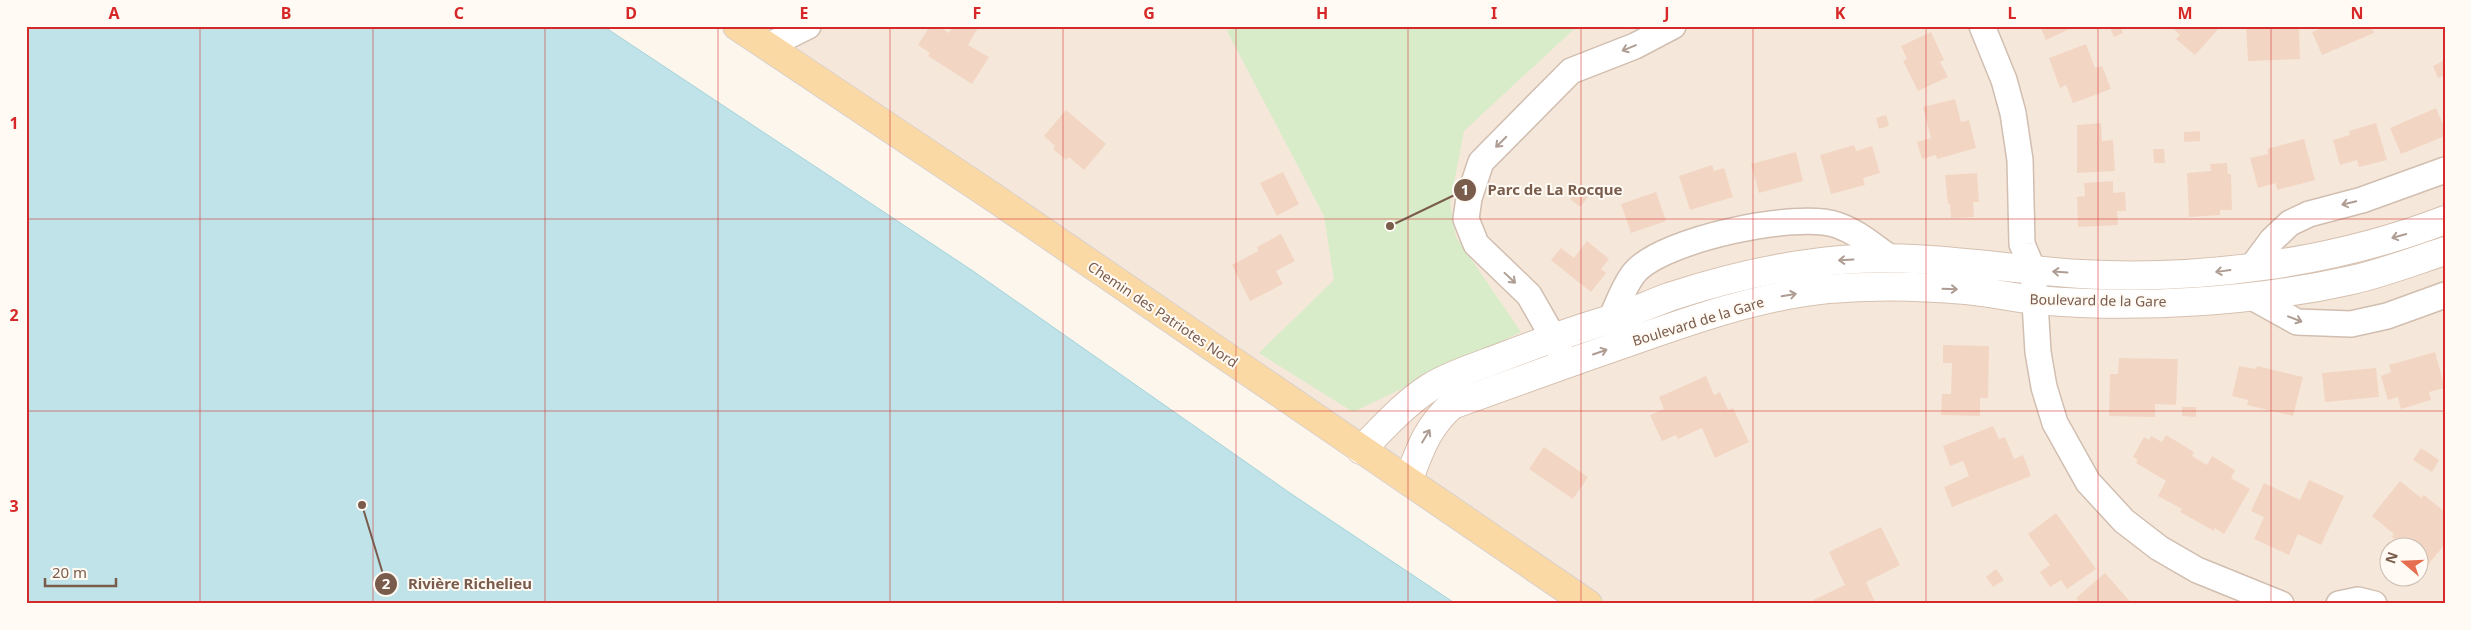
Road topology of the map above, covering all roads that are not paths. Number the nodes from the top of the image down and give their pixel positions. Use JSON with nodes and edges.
{"nodes":[{"id":1,"x":737,"y":26,"type":"edge"},
{"id":2,"x":808,"y":26,"type":"edge"},
{"id":3,"x":1673,"y":26,"type":"edge"},
{"id":4,"x":1982,"y":26,"type":"edge"},
{"id":5,"x":768,"y":46,"type":"junction"},
{"id":6,"x":2445,"y":170,"type":"edge"},
{"id":7,"x":2445,"y":220,"type":"edge"},
{"id":8,"x":2445,"y":251,"type":"edge"},
{"id":9,"x":1892,"y":259,"type":"junction"},
{"id":10,"x":2252,"y":267,"type":"junction"},
{"id":11,"x":2033,"y":270,"type":"junction"},
{"id":12,"x":2445,"y":295,"type":"edge"},
{"id":13,"x":2252,"y":297,"type":"junction"},
{"id":14,"x":2036,"y":300,"type":"junction"},
{"id":15,"x":1611,"y":319,"type":"junction"},
{"id":16,"x":1554,"y":337,"type":"junction"},
{"id":17,"x":1566,"y":364,"type":"junction"},
{"id":18,"x":1361,"y":450,"type":"junction"},
{"id":19,"x":1408,"y":481,"type":"junction"},
{"id":20,"x":1588,"y":604,"type":"edge"},
{"id":21,"x":2281,"y":604,"type":"edge"},
{"id":22,"x":2340,"y":604,"type":"edge"},
{"id":23,"x":2374,"y":604,"type":"edge"}],
"edges":[{"from":1,"to":5,"type":"main road","name":"Chemin des Patriotes Nord"},
{"from":2,"to":5,"type":"street"},
{"from":3,"to":16,"type":"street","one_way":true},
{"from":4,"to":11,"type":"street"},
{"from":5,"to":18,"type":"main road","name":"Chemin des Patriotes Nord"},
{"from":6,"to":10,"type":"street","one_way":true},
{"from":7,"to":10,"type":"street","name":"Boulevard de la Gare","one_way":true},
{"from":8,"to":13,"type":"street","name":"Boulevard de la Gare"},
{"from":9,"to":11,"type":"street","name":"Boulevard de la Gare"},
{"from":9,"to":15,"type":"street","name":"Boulevard de la Gare","one_way":true},
{"from":9,"to":15,"type":"street"},
{"from":10,"to":11,"type":"street","name":"Boulevard de la Gare","one_way":true},
{"from":11,"to":14,"type":"street"},
{"from":13,"to":12,"type":"street","one_way":true},
{"from":13,"to":14,"type":"street","name":"Boulevard de la Gare"},
{"from":17,"to":14,"type":"street","name":"Boulevard de la Gare","one_way":true},
{"from":14,"to":21,"type":"street"},
{"from":15,"to":16,"type":"street","name":"Boulevard de la Gare"},
{"from":16,"to":17,"type":"street"},
{"from":16,"to":18,"type":"street","name":"Boulevard de la Gare"},
{"from":19,"to":17,"type":"street","name":"Boulevard de la Gare","one_way":true},
{"from":18,"to":19,"type":"main road","name":"Chemin des Patriotes Nord"},
{"from":19,"to":20,"type":"main road","name":"Chemin des Patriotes Nord"},
{"from":22,"to":23,"type":"street"}]}
